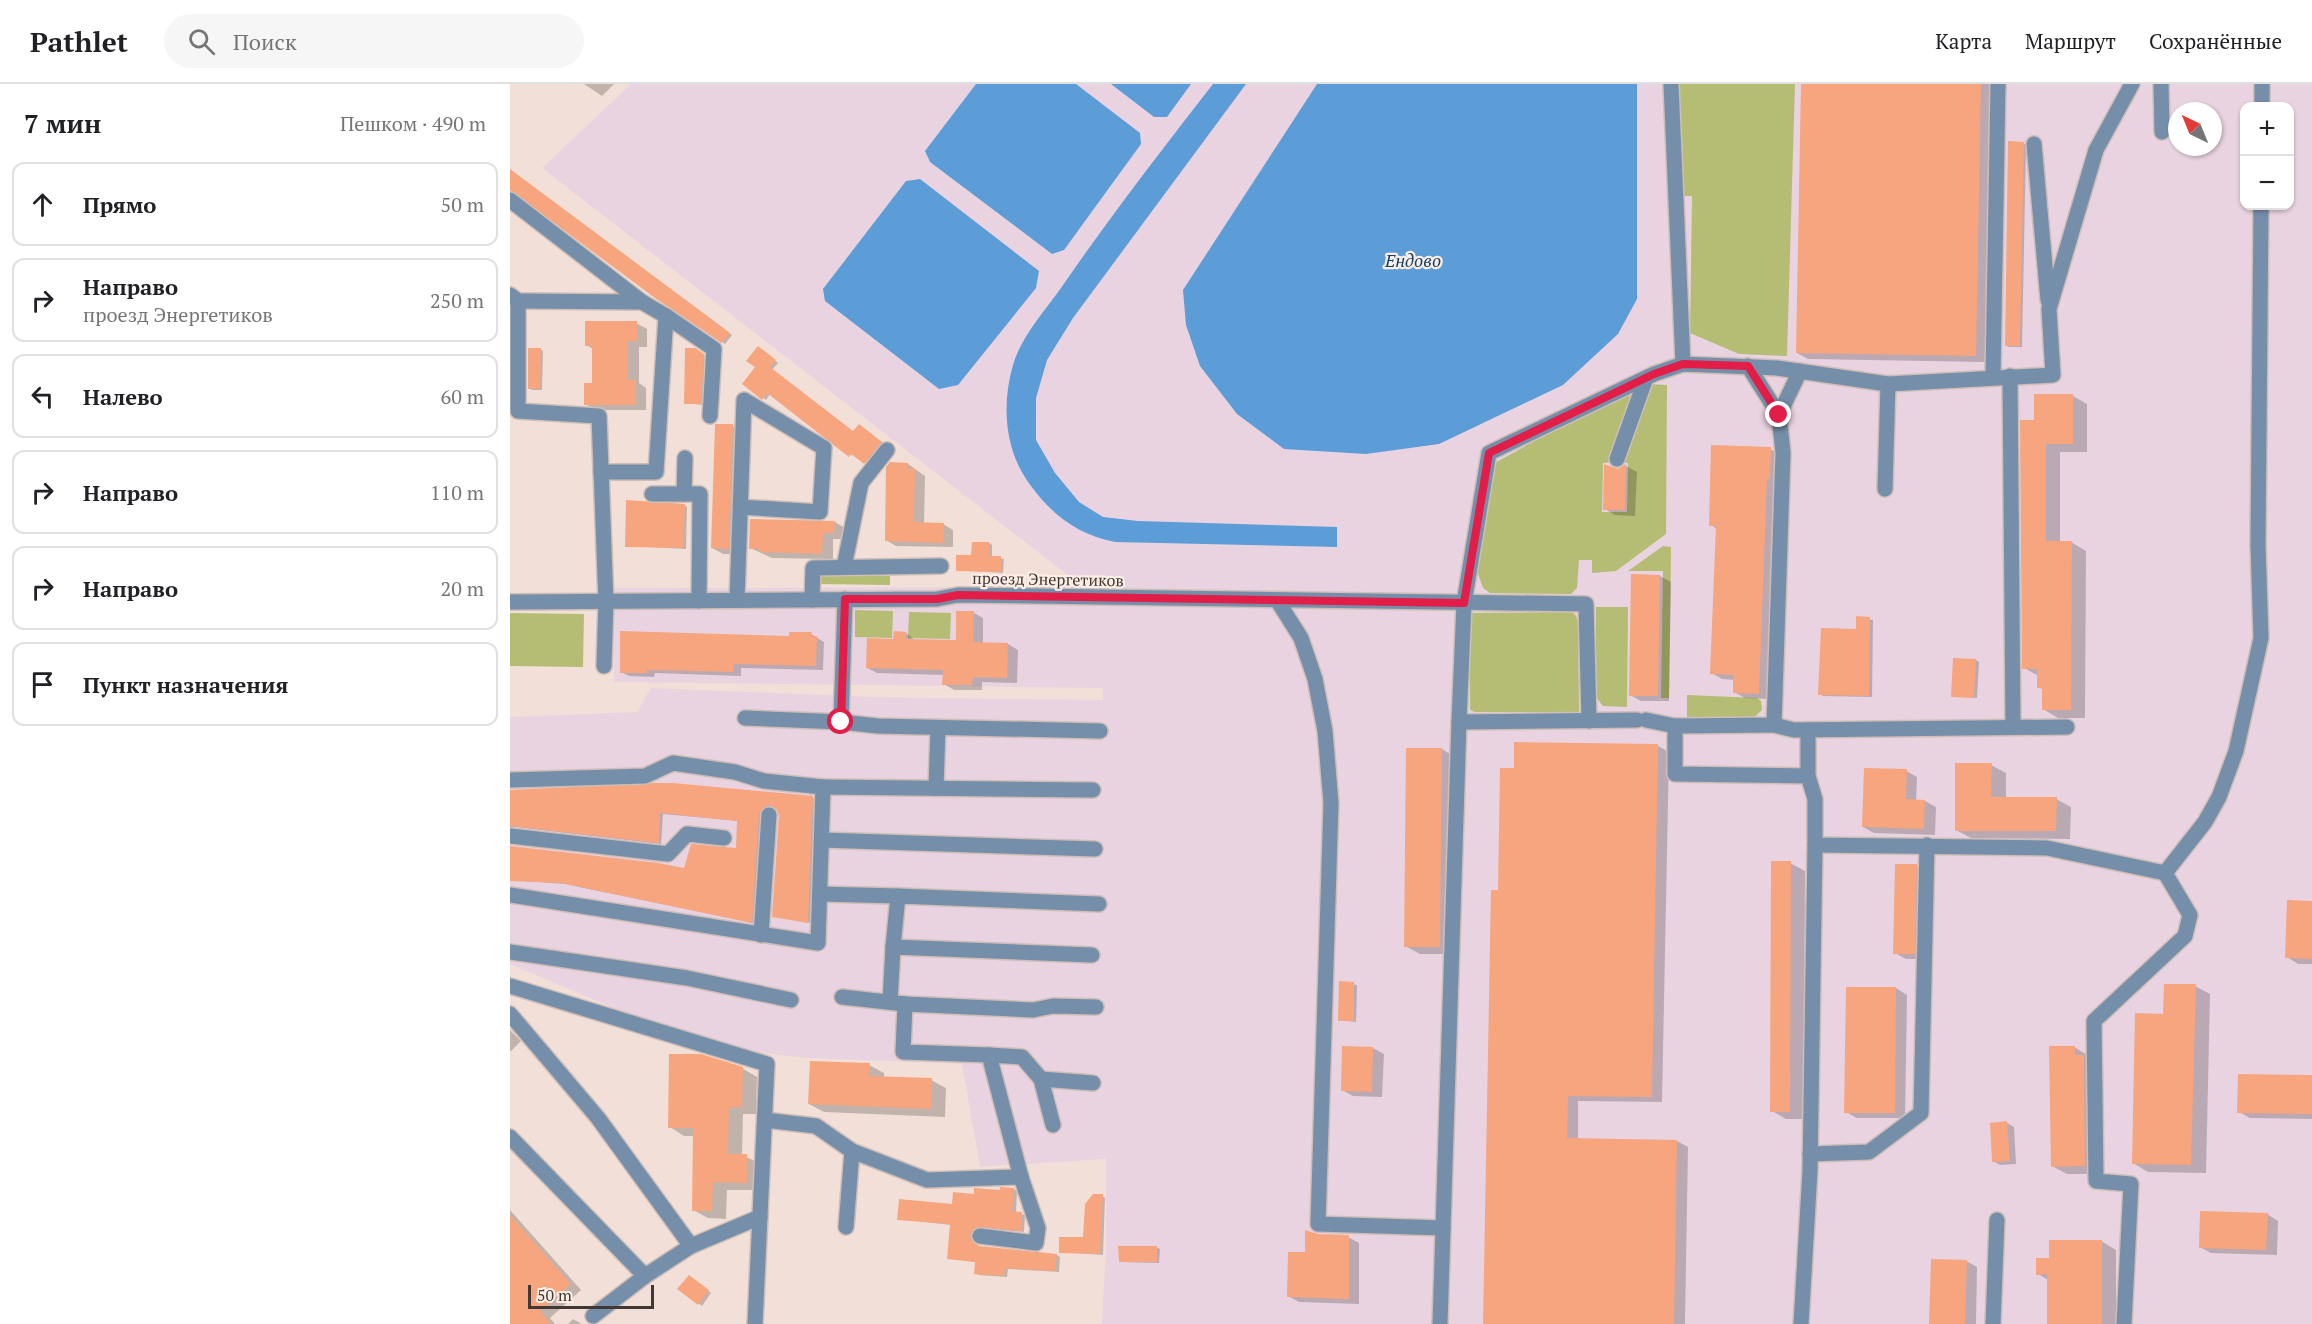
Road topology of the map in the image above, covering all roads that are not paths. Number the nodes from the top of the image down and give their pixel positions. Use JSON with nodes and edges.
{"nodes":[{"id":1,"x":1671,"y":84,"type":"edge"},
{"id":2,"x":1998,"y":84,"type":"edge"},
{"id":3,"x":2132,"y":84,"type":"edge"},
{"id":4,"x":2161,"y":84,"type":"edge"},
{"id":5,"x":2262,"y":84,"type":"edge"},
{"id":6,"x":2262,"y":102,"type":"edge"},
{"id":7,"x":2162,"y":132,"type":"dead end"},
{"id":8,"x":2034,"y":144,"type":"dead end"},
{"id":9,"x":510,"y":200,"type":"edge"},
{"id":10,"x":2261,"y":210,"type":"edge"},
{"id":11,"x":514,"y":298,"type":"edge"},
{"id":12,"x":642,"y":302,"type":"junction"},
{"id":13,"x":2049,"y":309,"type":"junction"},
{"id":14,"x":666,"y":315,"type":"junction"},
{"id":15,"x":1683,"y":364,"type":"junction"},
{"id":16,"x":1748,"y":366,"type":"junction"},
{"id":17,"x":1800,"y":371,"type":"junction"},
{"id":18,"x":2010,"y":376,"type":"junction"},
{"id":19,"x":1993,"y":377,"type":"junction"},
{"id":20,"x":1646,"y":378,"type":"junction"},
{"id":21,"x":1888,"y":384,"type":"junction"},
{"id":22,"x":1779,"y":415,"type":"junction"},
{"id":23,"x":710,"y":416,"type":"dead end"},
{"id":24,"x":887,"y":450,"type":"dead end"},
{"id":25,"x":685,"y":458,"type":"dead end"},
{"id":26,"x":1617,"y":459,"type":"dead end"},
{"id":27,"x":601,"y":472,"type":"junction"},
{"id":28,"x":1885,"y":489,"type":"dead end"},
{"id":29,"x":652,"y":494,"type":"dead end"},
{"id":30,"x":684,"y":494,"type":"junction"},
{"id":31,"x":740,"y":507,"type":"junction"},
{"id":32,"x":941,"y":566,"type":"dead end"},
{"id":33,"x":844,"y":567,"type":"junction"},
{"id":34,"x":845,"y":599,"type":"junction"},
{"id":35,"x":737,"y":600,"type":"junction"},
{"id":36,"x":812,"y":600,"type":"junction"},
{"id":37,"x":1277,"y":600,"type":"junction"},
{"id":38,"x":699,"y":601,"type":"junction"},
{"id":39,"x":510,"y":602,"type":"edge"},
{"id":40,"x":606,"y":602,"type":"junction"},
{"id":41,"x":1464,"y":603,"type":"junction"},
{"id":42,"x":604,"y":666,"type":"dead end"},
{"id":43,"x":745,"y":718,"type":"dead end"},
{"id":44,"x":1589,"y":721,"type":"junction"},
{"id":45,"x":841,"y":722,"type":"junction"},
{"id":46,"x":1459,"y":722,"type":"junction"},
{"id":47,"x":1774,"y":725,"type":"junction"},
{"id":48,"x":1675,"y":726,"type":"junction"},
{"id":49,"x":2013,"y":727,"type":"junction"},
{"id":50,"x":2067,"y":727,"type":"dead end"},
{"id":51,"x":938,"y":728,"type":"junction"},
{"id":52,"x":1808,"y":730,"type":"junction"},
{"id":53,"x":1100,"y":731,"type":"dead end"},
{"id":54,"x":1808,"y":776,"type":"junction"},
{"id":55,"x":510,"y":780,"type":"edge"},
{"id":56,"x":824,"y":787,"type":"junction"},
{"id":57,"x":936,"y":788,"type":"junction"},
{"id":58,"x":1093,"y":790,"type":"dead end"},
{"id":59,"x":769,"y":815,"type":"dead end"},
{"id":60,"x":510,"y":836,"type":"edge"},
{"id":61,"x":724,"y":838,"type":"dead end"},
{"id":62,"x":822,"y":840,"type":"junction"},
{"id":63,"x":1815,"y":845,"type":"junction"},
{"id":64,"x":1927,"y":845,"type":"junction"},
{"id":65,"x":1095,"y":849,"type":"dead end"},
{"id":66,"x":2165,"y":873,"type":"junction"},
{"id":67,"x":820,"y":894,"type":"junction"},
{"id":68,"x":510,"y":895,"type":"edge"},
{"id":69,"x":898,"y":896,"type":"junction"},
{"id":70,"x":1099,"y":904,"type":"dead end"},
{"id":71,"x":761,"y":935,"type":"junction"},
{"id":72,"x":893,"y":947,"type":"junction"},
{"id":73,"x":510,"y":952,"type":"edge"},
{"id":74,"x":1092,"y":955,"type":"dead end"},
{"id":75,"x":510,"y":986,"type":"edge"},
{"id":76,"x":842,"y":997,"type":"dead end"},
{"id":77,"x":791,"y":1000,"type":"dead end"},
{"id":78,"x":890,"y":1002,"type":"junction"},
{"id":79,"x":905,"y":1004,"type":"junction"},
{"id":80,"x":1096,"y":1007,"type":"dead end"},
{"id":81,"x":510,"y":1014,"type":"edge"},
{"id":82,"x":989,"y":1055,"type":"junction"},
{"id":83,"x":1041,"y":1079,"type":"junction"},
{"id":84,"x":1093,"y":1083,"type":"dead end"},
{"id":85,"x":765,"y":1120,"type":"junction"},
{"id":86,"x":1053,"y":1125,"type":"dead end"},
{"id":87,"x":510,"y":1137,"type":"edge"},
{"id":88,"x":852,"y":1151,"type":"junction"},
{"id":89,"x":1810,"y":1154,"type":"junction"},
{"id":90,"x":1021,"y":1177,"type":"junction"},
{"id":91,"x":760,"y":1217,"type":"junction"},
{"id":92,"x":1997,"y":1220,"type":"dead end"},
{"id":93,"x":846,"y":1227,"type":"dead end"},
{"id":94,"x":1443,"y":1228,"type":"junction"},
{"id":95,"x":980,"y":1236,"type":"dead end"},
{"id":96,"x":691,"y":1246,"type":"junction"},
{"id":97,"x":645,"y":1276,"type":"junction"},
{"id":98,"x":593,"y":1316,"type":"dead end"},
{"id":99,"x":755,"y":1324,"type":"edge"},
{"id":100,"x":1440,"y":1324,"type":"edge"},
{"id":101,"x":1801,"y":1324,"type":"edge"},
{"id":102,"x":1994,"y":1324,"type":"edge"},
{"id":103,"x":2124,"y":1324,"type":"edge"}],
"edges":[{"from":1,"to":15,"type":"street"},
{"from":2,"to":19,"type":"street"},
{"from":3,"to":13,"type":"street"},
{"from":4,"to":7,"type":"street"},
{"from":5,"to":6,"type":"street"},
{"from":8,"to":13,"type":"street"},
{"from":9,"to":12,"type":"street"},
{"from":10,"to":66,"type":"street"},
{"from":11,"to":12,"type":"street"},
{"from":11,"to":27,"type":"street"},
{"from":12,"to":14,"type":"street"},
{"from":13,"to":18,"type":"street"},
{"from":14,"to":23,"type":"street"},
{"from":14,"to":27,"type":"street"},
{"from":15,"to":16,"type":"street"},
{"from":15,"to":20,"type":"street"},
{"from":16,"to":17,"type":"street"},
{"from":16,"to":22,"type":"street"},
{"from":17,"to":21,"type":"street"},
{"from":17,"to":22,"type":"street"},
{"from":18,"to":19,"type":"street"},
{"from":18,"to":49,"type":"street"},
{"from":19,"to":21,"type":"street"},
{"from":20,"to":26,"type":"street"},
{"from":20,"to":41,"type":"street"},
{"from":21,"to":28,"type":"street"},
{"from":22,"to":47,"type":"street"},
{"from":24,"to":33,"type":"street"},
{"from":25,"to":30,"type":"street"},
{"from":27,"to":40,"type":"street"},
{"from":29,"to":30,"type":"street"},
{"from":30,"to":38,"type":"street"},
{"from":31,"to":31,"type":"street"},
{"from":31,"to":35,"type":"street"},
{"from":32,"to":33,"type":"street"},
{"from":33,"to":36,"type":"street"},
{"from":34,"to":36,"type":"street","name":"проезд Энергетиков"},
{"from":34,"to":37,"type":"street","name":"проезд Энергетиков"},
{"from":34,"to":45,"type":"street"},
{"from":35,"to":36,"type":"street","name":"проезд Энергетиков"},
{"from":35,"to":38,"type":"street","name":"проезд Энергетиков"},
{"from":37,"to":41,"type":"street","name":"проезд Энергетиков"},
{"from":37,"to":94,"type":"street"},
{"from":38,"to":40,"type":"street","name":"проезд Энергетиков"},
{"from":39,"to":40,"type":"street","name":"проезд Энергетиков"},
{"from":40,"to":42,"type":"street"},
{"from":41,"to":44,"type":"street","name":"проезд Энергетиков"},
{"from":41,"to":46,"type":"street"},
{"from":43,"to":45,"type":"street"},
{"from":44,"to":46,"type":"street"},
{"from":44,"to":48,"type":"street"},
{"from":45,"to":51,"type":"street"},
{"from":46,"to":94,"type":"street"},
{"from":47,"to":48,"type":"street"},
{"from":47,"to":52,"type":"street"},
{"from":48,"to":54,"type":"street"},
{"from":49,"to":50,"type":"street"},
{"from":49,"to":52,"type":"street"},
{"from":51,"to":53,"type":"street"},
{"from":51,"to":57,"type":"street"},
{"from":52,"to":54,"type":"street"},
{"from":54,"to":63,"type":"street"},
{"from":55,"to":56,"type":"street"},
{"from":56,"to":57,"type":"street"},
{"from":56,"to":62,"type":"street"},
{"from":57,"to":58,"type":"street"},
{"from":59,"to":71,"type":"street"},
{"from":60,"to":61,"type":"street"},
{"from":62,"to":65,"type":"street"},
{"from":62,"to":67,"type":"street"},
{"from":63,"to":64,"type":"street"},
{"from":63,"to":89,"type":"street"},
{"from":64,"to":66,"type":"street"},
{"from":64,"to":89,"type":"street"},
{"from":66,"to":103,"type":"street"},
{"from":67,"to":69,"type":"street"},
{"from":67,"to":71,"type":"street"},
{"from":68,"to":71,"type":"street"},
{"from":69,"to":70,"type":"street"},
{"from":69,"to":72,"type":"street"},
{"from":72,"to":74,"type":"street"},
{"from":72,"to":78,"type":"street"},
{"from":73,"to":77,"type":"street"},
{"from":75,"to":85,"type":"street"},
{"from":76,"to":78,"type":"street"},
{"from":78,"to":79,"type":"street"},
{"from":79,"to":80,"type":"street"},
{"from":79,"to":82,"type":"street"},
{"from":81,"to":96,"type":"street"},
{"from":82,"to":83,"type":"street"},
{"from":82,"to":90,"type":"street"},
{"from":83,"to":84,"type":"street"},
{"from":83,"to":86,"type":"street"},
{"from":85,"to":88,"type":"street"},
{"from":85,"to":91,"type":"street"},
{"from":87,"to":97,"type":"street"},
{"from":88,"to":90,"type":"street"},
{"from":88,"to":93,"type":"street"},
{"from":89,"to":101,"type":"street"},
{"from":90,"to":95,"type":"street"},
{"from":91,"to":96,"type":"street"},
{"from":91,"to":99,"type":"street"},
{"from":92,"to":102,"type":"street"},
{"from":94,"to":100,"type":"street"},
{"from":96,"to":97,"type":"street"},
{"from":97,"to":98,"type":"street"}]}
